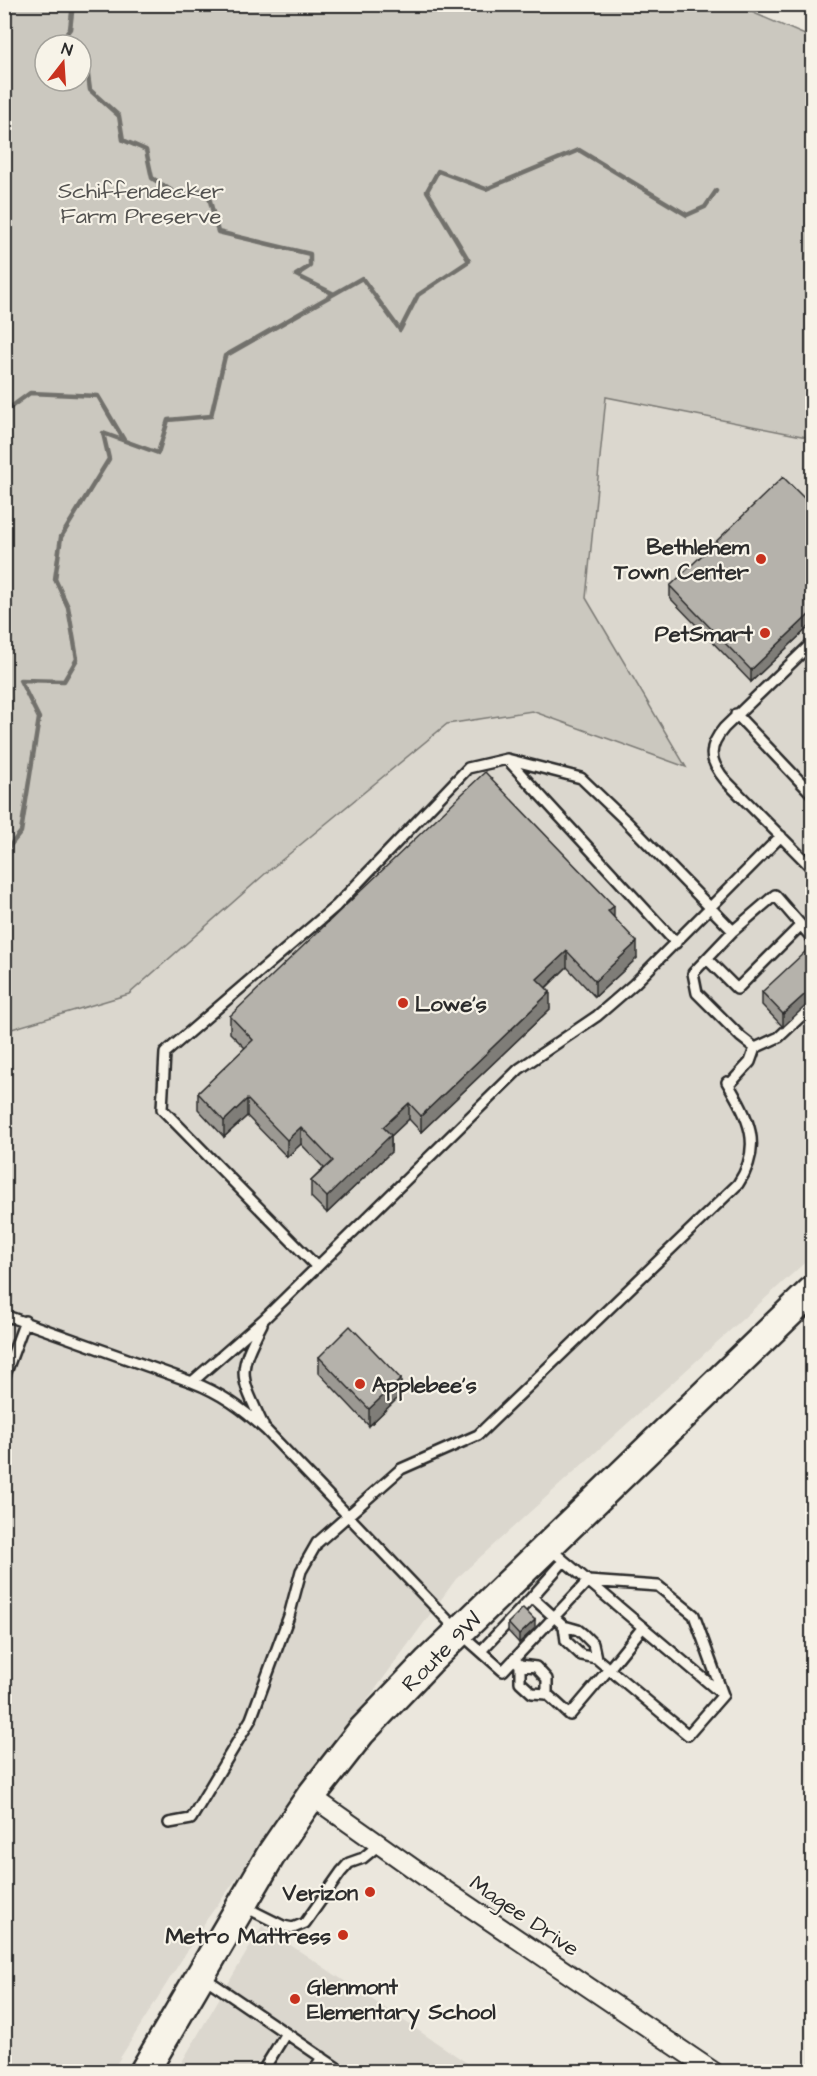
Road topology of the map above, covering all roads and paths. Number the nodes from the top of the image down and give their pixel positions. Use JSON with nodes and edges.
{"nodes":[{"id":1,"x":813,"y":643,"type":"edge"},
{"id":2,"x":736,"y":714,"type":"junction"},
{"id":3,"x":507,"y":759,"type":"junction"},
{"id":4,"x":813,"y":794,"type":"edge"},
{"id":5,"x":781,"y":836,"type":"junction"},
{"id":6,"x":813,"y":868,"type":"edge"},
{"id":7,"x":711,"y":907,"type":"junction"},
{"id":8,"x":801,"y":925,"type":"junction"},
{"id":9,"x":733,"y":931,"type":"junction"},
{"id":10,"x":813,"y":938,"type":"edge"},
{"id":11,"x":676,"y":943,"type":"junction"},
{"id":12,"x":707,"y":959,"type":"junction"},
{"id":13,"x":813,"y":1006,"type":"edge"},
{"id":14,"x":813,"y":1013,"type":"edge"},
{"id":15,"x":755,"y":1048,"type":"junction"},
{"id":16,"x":317,"y":1267,"type":"junction"},
{"id":17,"x":813,"y":1291,"type":"edge"},
{"id":18,"x":4,"y":1315,"type":"edge"},
{"id":19,"x":264,"y":1319,"type":"junction"},
{"id":20,"x":25,"y":1321,"type":"junction"},
{"id":21,"x":7,"y":1365,"type":"edge"},
{"id":22,"x":4,"y":1377,"type":"edge"},
{"id":23,"x":192,"y":1382,"type":"junction"},
{"id":24,"x":266,"y":1430,"type":"junction"},
{"id":25,"x":348,"y":1515,"type":"junction"},
{"id":26,"x":556,"y":1554,"type":"junction"},
{"id":27,"x":588,"y":1581,"type":"junction"},
{"id":28,"x":532,"y":1597,"type":"junction"},
{"id":29,"x":554,"y":1617,"type":"junction"},
{"id":30,"x":564,"y":1626,"type":"junction"},
{"id":31,"x":643,"y":1628,"type":"junction"},
{"id":32,"x":459,"y":1632,"type":"junction"},
{"id":33,"x":481,"y":1651,"type":"junction"},
{"id":34,"x":596,"y":1658,"type":"junction"},
{"id":35,"x":517,"y":1662,"type":"junction"},
{"id":36,"x":609,"y":1669,"type":"junction"},
{"id":37,"x":548,"y":1694,"type":"junction"},
{"id":38,"x":723,"y":1695,"type":"junction"},
{"id":39,"x":311,"y":1796,"type":"junction"},
{"id":40,"x":169,"y":1823,"type":"dead end"},
{"id":41,"x":380,"y":1844,"type":"junction"},
{"id":42,"x":241,"y":1905,"type":"junction"},
{"id":43,"x":200,"y":1975,"type":"junction"},
{"id":44,"x":286,"y":2033,"type":"junction"},
{"id":45,"x":322,"y":2057,"type":"junction"},
{"id":46,"x":144,"y":2072,"type":"edge"},
{"id":47,"x":262,"y":2072,"type":"edge"},
{"id":48,"x":313,"y":2072,"type":"edge"},
{"id":49,"x":344,"y":2072,"type":"edge"},
{"id":50,"x":714,"y":2072,"type":"edge"}],
"edges":[{"from":1,"to":2,"type":"lane"},
{"from":2,"to":4,"type":"lane"},
{"from":2,"to":5,"type":"lane"},
{"from":3,"to":7,"type":"lane"},
{"from":3,"to":11,"type":"lane"},
{"from":3,"to":16,"type":"lane"},
{"from":5,"to":6,"type":"lane"},
{"from":5,"to":7,"type":"lane"},
{"from":7,"to":9,"type":"lane"},
{"from":7,"to":11,"type":"lane"},
{"from":8,"to":9,"type":"lane"},
{"from":8,"to":10,"type":"lane"},
{"from":8,"to":12,"type":"lane"},
{"from":9,"to":12,"type":"lane"},
{"from":11,"to":16,"type":"lane"},
{"from":12,"to":15,"type":"lane"},
{"from":13,"to":15,"type":"lane"},
{"from":14,"to":15,"type":"lane"},
{"from":15,"to":25,"type":"lane"},
{"from":16,"to":19,"type":"lane"},
{"from":17,"to":26,"type":"main road","name":"Route 9W"},
{"from":18,"to":20,"type":"lane"},
{"from":19,"to":23,"type":"lane"},
{"from":19,"to":24,"type":"lane"},
{"from":20,"to":21,"type":"lane"},
{"from":20,"to":23,"type":"lane"},
{"from":21,"to":22,"type":"lane"},
{"from":23,"to":24,"type":"lane"},
{"from":24,"to":25,"type":"lane"},
{"from":25,"to":32,"type":"lane"},
{"from":25,"to":40,"type":"lane"},
{"from":26,"to":27,"type":"lane"},
{"from":26,"to":28,"type":"lane"},
{"from":26,"to":32,"type":"main road","name":"Route 9W"},
{"from":27,"to":29,"type":"lane"},
{"from":27,"to":31,"type":"lane"},
{"from":27,"to":38,"type":"lane"},
{"from":28,"to":29,"type":"lane"},
{"from":28,"to":33,"type":"lane"},
{"from":29,"to":30,"type":"lane"},
{"from":29,"to":35,"type":"lane"},
{"from":30,"to":34,"type":"lane"},
{"from":30,"to":34,"type":"lane"},
{"from":31,"to":36,"type":"lane"},
{"from":31,"to":38,"type":"lane"},
{"from":32,"to":33,"type":"lane"},
{"from":32,"to":39,"type":"main road","name":"Route 9W"},
{"from":33,"to":35,"type":"lane"},
{"from":34,"to":36,"type":"lane"},
{"from":35,"to":37,"type":"lane"},
{"from":35,"to":37,"type":"lane"},
{"from":36,"to":37,"type":"lane"},
{"from":36,"to":38,"type":"lane"},
{"from":39,"to":41,"type":"street","name":"Magee Drive"},
{"from":39,"to":42,"type":"main road","name":"Route 9W"},
{"from":41,"to":42,"type":"lane"},
{"from":41,"to":50,"type":"street","name":"Magee Drive"},
{"from":42,"to":43,"type":"main road","name":"Route 9W"},
{"from":43,"to":44,"type":"lane"},
{"from":43,"to":46,"type":"main road","name":"Route 9W"},
{"from":44,"to":45,"type":"lane"},
{"from":44,"to":47,"type":"lane"},
{"from":45,"to":48,"type":"lane"},
{"from":45,"to":49,"type":"lane"}]}
